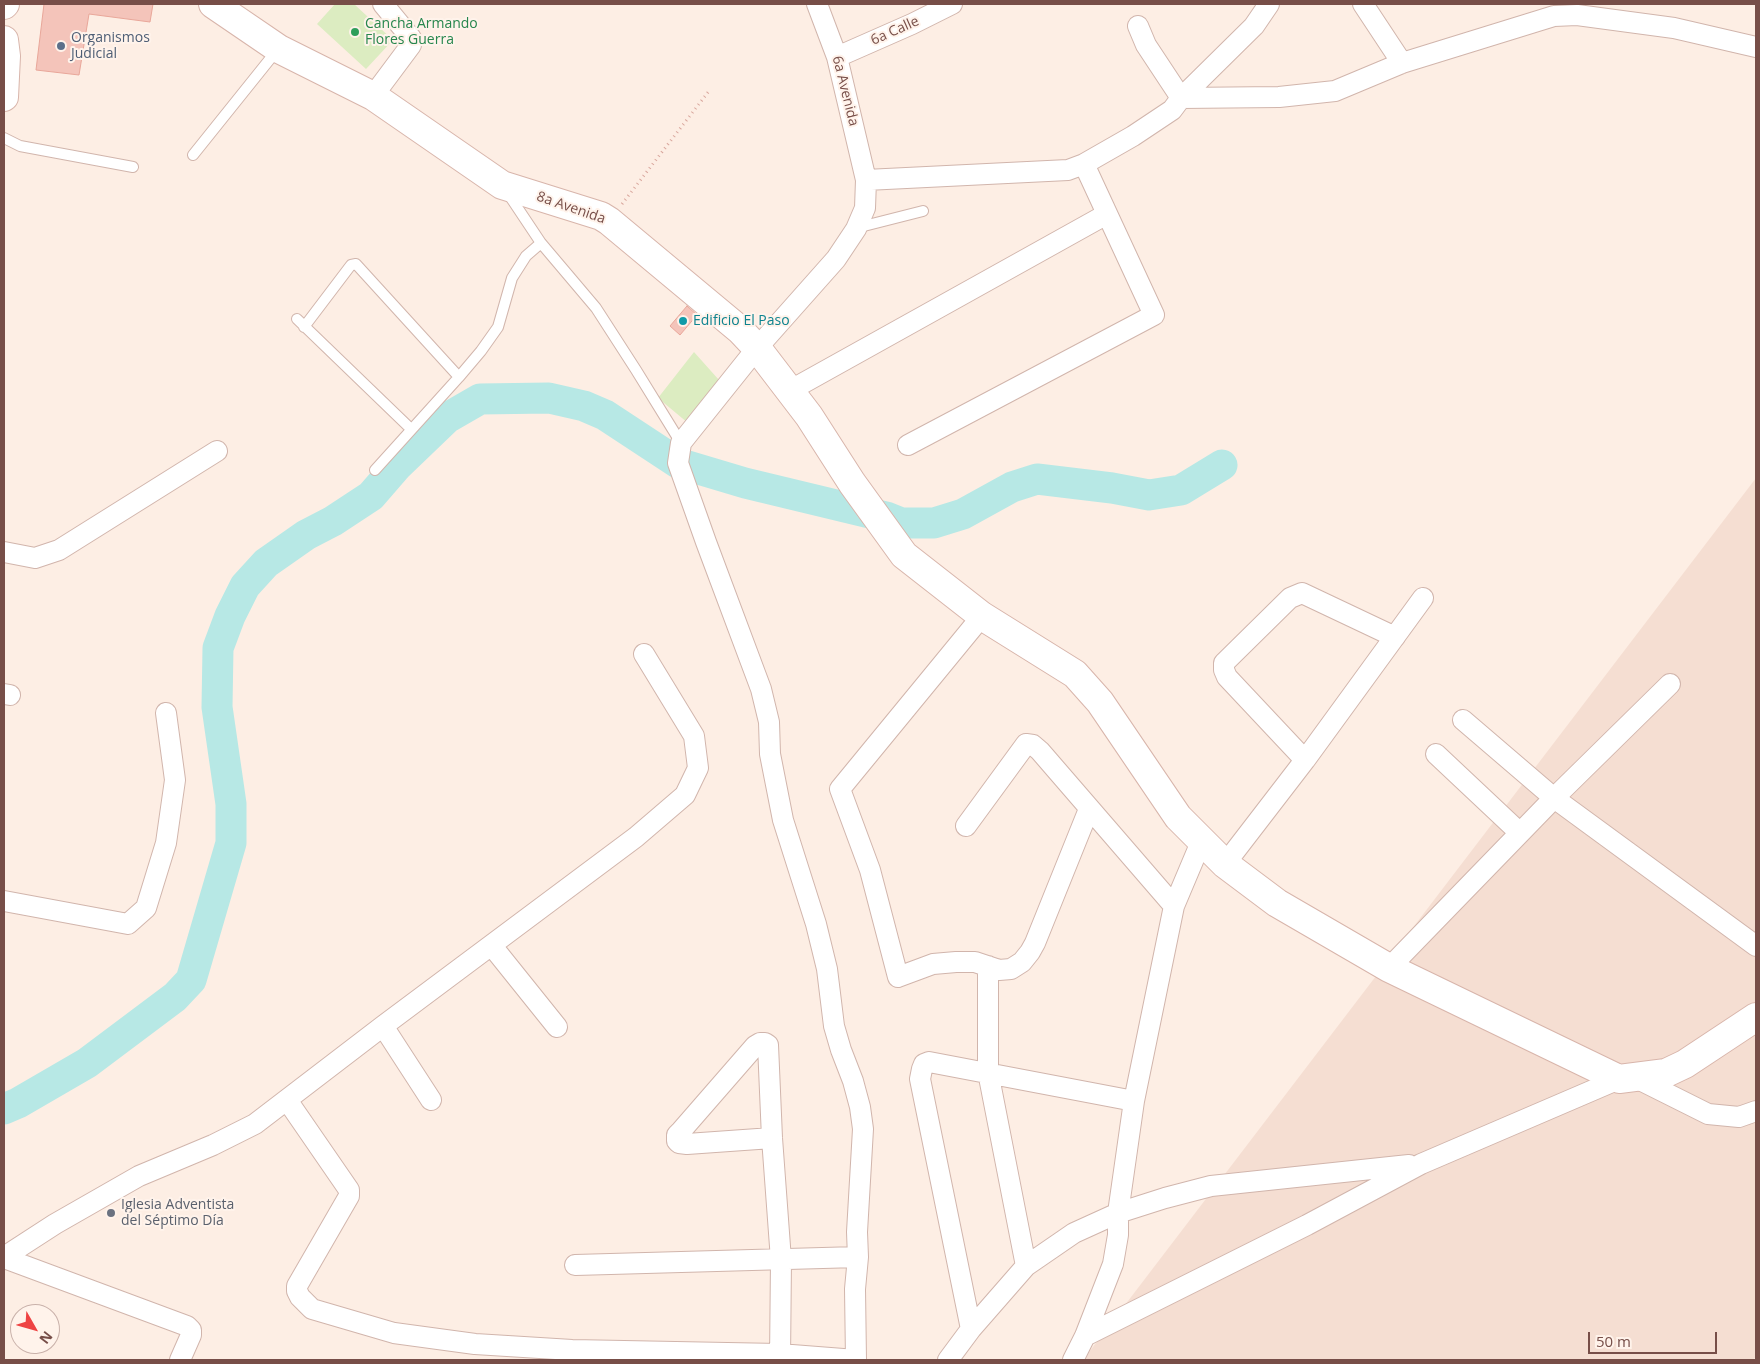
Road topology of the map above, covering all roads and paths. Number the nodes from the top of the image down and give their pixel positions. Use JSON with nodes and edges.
{"nodes":[{"id":1,"x":212,"y":4,"type":"edge"},
{"id":2,"x":383,"y":4,"type":"edge"},
{"id":3,"x":817,"y":4,"type":"edge"},
{"id":4,"x":952,"y":4,"type":"edge"},
{"id":5,"x":1269,"y":4,"type":"edge"},
{"id":6,"x":1363,"y":4,"type":"edge"},
{"id":7,"x":1578,"y":10,"type":"edge"},
{"id":8,"x":1138,"y":26,"type":"dead end"},
{"id":9,"x":4,"y":40,"type":"edge"},
{"id":10,"x":1756,"y":47,"type":"edge"},
{"id":11,"x":279,"y":48,"type":"junction"},
{"id":12,"x":837,"y":57,"type":"junction"},
{"id":13,"x":1402,"y":63,"type":"junction"},
{"id":14,"x":709,"y":91,"type":"dead end"},
{"id":15,"x":373,"y":96,"type":"junction"},
{"id":16,"x":4,"y":97,"type":"edge"},
{"id":17,"x":1181,"y":98,"type":"junction"},
{"id":18,"x":4,"y":138,"type":"edge"},
{"id":19,"x":193,"y":155,"type":"dead end"},
{"id":20,"x":1084,"y":164,"type":"junction"},
{"id":21,"x":133,"y":167,"type":"dead end"},
{"id":22,"x":866,"y":180,"type":"junction"},
{"id":23,"x":502,"y":185,"type":"junction"},
{"id":24,"x":923,"y":211,"type":"dead end"},
{"id":25,"x":1107,"y":214,"type":"junction"},
{"id":26,"x":609,"y":220,"type":"junction"},
{"id":27,"x":856,"y":229,"type":"junction"},
{"id":28,"x":541,"y":243,"type":"junction"},
{"id":29,"x":757,"y":348,"type":"junction"},
{"id":30,"x":460,"y":377,"type":"junction"},
{"id":31,"x":788,"y":391,"type":"junction"},
{"id":32,"x":411,"y":429,"type":"junction"},
{"id":33,"x":681,"y":443,"type":"junction"},
{"id":34,"x":908,"y":445,"type":"dead end"},
{"id":35,"x":217,"y":451,"type":"dead end"},
{"id":36,"x":375,"y":470,"type":"dead end"},
{"id":37,"x":4,"y":552,"type":"edge"},
{"id":38,"x":1423,"y":598,"type":"dead end"},
{"id":39,"x":982,"y":616,"type":"junction"},
{"id":40,"x":1395,"y":637,"type":"junction"},
{"id":41,"x":644,"y":654,"type":"dead end"},
{"id":42,"x":1670,"y":684,"type":"dead end"},
{"id":43,"x":166,"y":713,"type":"dead end"},
{"id":44,"x":1463,"y":720,"type":"dead end"},
{"id":45,"x":1436,"y":754,"type":"dead end"},
{"id":46,"x":1305,"y":760,"type":"junction"},
{"id":47,"x":1554,"y":798,"type":"junction"},
{"id":48,"x":1089,"y":809,"type":"junction"},
{"id":49,"x":966,"y":826,"type":"dead end"},
{"id":50,"x":1520,"y":832,"type":"junction"},
{"id":51,"x":1201,"y":842,"type":"junction"},
{"id":52,"x":1225,"y":864,"type":"junction"},
{"id":53,"x":4,"y":901,"type":"edge"},
{"id":54,"x":1174,"y":906,"type":"junction"},
{"id":55,"x":492,"y":946,"type":"junction"},
{"id":56,"x":1756,"y":946,"type":"edge"},
{"id":57,"x":988,"y":966,"type":"junction"},
{"id":58,"x":1389,"y":968,"type":"junction"},
{"id":59,"x":1756,"y":1017,"type":"edge"},
{"id":60,"x":383,"y":1026,"type":"junction"},
{"id":61,"x":557,"y":1027,"type":"dead end"},
{"id":62,"x":988,"y":1072,"type":"junction"},
{"id":63,"x":1627,"y":1078,"type":"junction"},
{"id":64,"x":286,"y":1100,"type":"junction"},
{"id":65,"x":431,"y":1100,"type":"dead end"},
{"id":66,"x":1134,"y":1100,"type":"junction"},
{"id":67,"x":1756,"y":1111,"type":"edge"},
{"id":68,"x":772,"y":1138,"type":"junction"},
{"id":69,"x":1421,"y":1164,"type":"junction"},
{"id":70,"x":1118,"y":1213,"type":"junction"},
{"id":71,"x":4,"y":1257,"type":"edge"},
{"id":72,"x":858,"y":1258,"type":"junction"},
{"id":73,"x":781,"y":1260,"type":"junction"},
{"id":74,"x":575,"y":1265,"type":"dead end"},
{"id":75,"x":1026,"y":1266,"type":"junction"},
{"id":76,"x":971,"y":1329,"type":"junction"},
{"id":77,"x":1085,"y":1336,"type":"junction"},
{"id":78,"x":572,"y":1355,"type":"edge"},
{"id":79,"x":780,"y":1357,"type":"edge"},
{"id":80,"x":180,"y":1360,"type":"edge"},
{"id":81,"x":856,"y":1360,"type":"edge"},
{"id":82,"x":948,"y":1360,"type":"edge"},
{"id":83,"x":1073,"y":1360,"type":"edge"}],
"edges":[{"from":1,"to":11,"type":"street","name":"8a Avenida"},
{"from":2,"to":15,"type":"street"},
{"from":3,"to":12,"type":"street","name":"6a Avenida"},
{"from":4,"to":12,"type":"street","name":"6a Calle"},
{"from":5,"to":17,"type":"street"},
{"from":6,"to":13,"type":"street"},
{"from":7,"to":10,"type":"street"},
{"from":7,"to":13,"type":"street"},
{"from":8,"to":17,"type":"street"},
{"from":9,"to":16,"type":"street"},
{"from":11,"to":15,"type":"street","name":"8a Avenida"},
{"from":11,"to":19,"type":"lane"},
{"from":12,"to":22,"type":"street","name":"6a Avenida"},
{"from":13,"to":17,"type":"street"},
{"from":14,"to":26,"type":"path"},
{"from":15,"to":23,"type":"street","name":"8a Avenida"},
{"from":17,"to":20,"type":"street"},
{"from":18,"to":21,"type":"lane"},
{"from":20,"to":22,"type":"street"},
{"from":20,"to":25,"type":"street"},
{"from":22,"to":27,"type":"street","name":"6a Avenida"},
{"from":23,"to":26,"type":"street","name":"8a Avenida"},
{"from":23,"to":28,"type":"lane"},
{"from":24,"to":27,"type":"lane"},
{"from":25,"to":31,"type":"street"},
{"from":25,"to":34,"type":"street"},
{"from":26,"to":29,"type":"street","name":"8a Avenida"},
{"from":27,"to":29,"type":"street","name":"6a Avenida"},
{"from":28,"to":30,"type":"lane"},
{"from":28,"to":33,"type":"lane"},
{"from":29,"to":31,"type":"street","name":"8a Avenida"},
{"from":29,"to":33,"type":"street","name":"6a Avenida"},
{"from":30,"to":32,"type":"lane"},
{"from":30,"to":32,"type":"lane"},
{"from":31,"to":39,"type":"street","name":"8a Avenida"},
{"from":32,"to":36,"type":"lane"},
{"from":33,"to":72,"type":"street"},
{"from":35,"to":37,"type":"street"},
{"from":38,"to":40,"type":"street"},
{"from":39,"to":51,"type":"street","name":"8a Avenida"},
{"from":39,"to":57,"type":"street"},
{"from":40,"to":46,"type":"street"},
{"from":40,"to":46,"type":"street"},
{"from":41,"to":55,"type":"street"},
{"from":42,"to":47,"type":"street"},
{"from":43,"to":53,"type":"street"},
{"from":44,"to":47,"type":"street"},
{"from":45,"to":50,"type":"street"},
{"from":46,"to":52,"type":"street"},
{"from":47,"to":50,"type":"street"},
{"from":47,"to":56,"type":"street"},
{"from":48,"to":49,"type":"street"},
{"from":48,"to":54,"type":"street"},
{"from":48,"to":57,"type":"street"},
{"from":50,"to":58,"type":"street"},
{"from":51,"to":52,"type":"street","name":"8a Avenida"},
{"from":51,"to":54,"type":"street"},
{"from":52,"to":58,"type":"street","name":"8a Avenida"},
{"from":54,"to":66,"type":"street"},
{"from":55,"to":60,"type":"street"},
{"from":55,"to":61,"type":"street"},
{"from":57,"to":62,"type":"street"},
{"from":58,"to":63,"type":"street","name":"8a Avenida"},
{"from":59,"to":63,"type":"street"},
{"from":60,"to":64,"type":"street"},
{"from":60,"to":65,"type":"street"},
{"from":62,"to":66,"type":"street"},
{"from":62,"to":75,"type":"street"},
{"from":62,"to":76,"type":"street"},
{"from":63,"to":67,"type":"street"},
{"from":63,"to":69,"type":"street"},
{"from":64,"to":71,"type":"street"},
{"from":64,"to":78,"type":"street"},
{"from":66,"to":70,"type":"street"},
{"from":68,"to":68,"type":"street"},
{"from":68,"to":73,"type":"street"},
{"from":69,"to":70,"type":"street"},
{"from":69,"to":77,"type":"street"},
{"from":70,"to":75,"type":"street"},
{"from":70,"to":77,"type":"street"},
{"from":71,"to":80,"type":"street"},
{"from":72,"to":73,"type":"street"},
{"from":72,"to":81,"type":"street"},
{"from":73,"to":74,"type":"street"},
{"from":73,"to":79,"type":"street"},
{"from":75,"to":76,"type":"street"},
{"from":76,"to":82,"type":"street"},
{"from":77,"to":83,"type":"street"},
{"from":78,"to":79,"type":"street"},
{"from":79,"to":81,"type":"street"}]}
